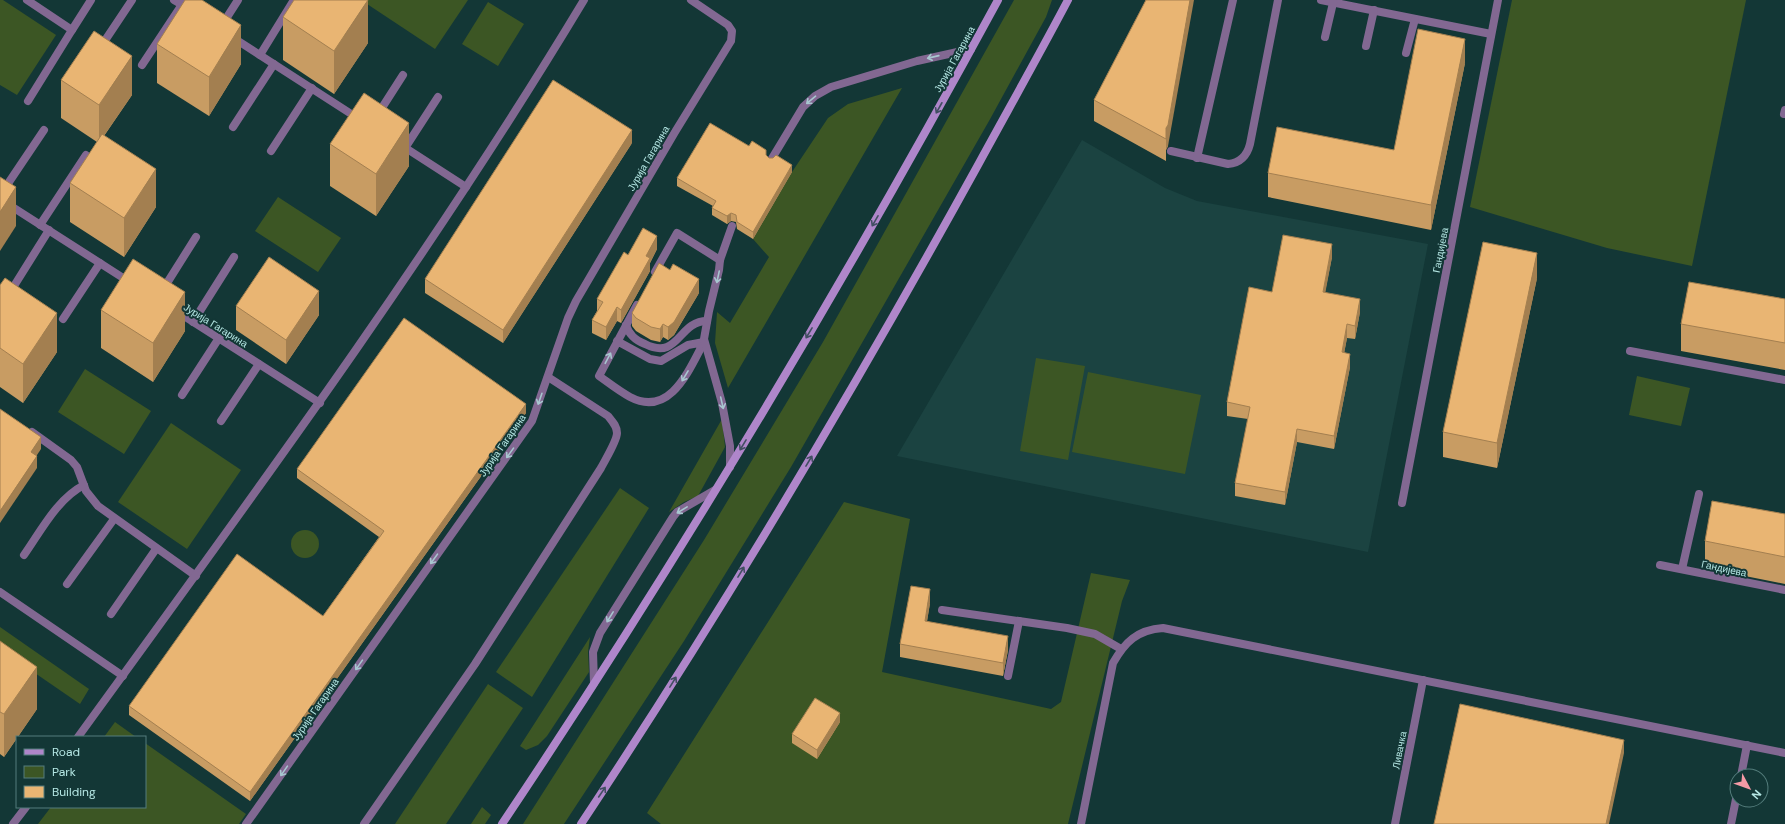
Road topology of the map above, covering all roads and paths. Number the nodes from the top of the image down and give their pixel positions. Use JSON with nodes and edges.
{"nodes":[{"id":1,"x":27,"y":0,"type":"edge"},
{"id":2,"x":90,"y":0,"type":"edge"},
{"id":3,"x":132,"y":0,"type":"edge"},
{"id":4,"x":174,"y":0,"type":"edge"},
{"id":5,"x":238,"y":0,"type":"edge"},
{"id":6,"x":584,"y":0,"type":"edge"},
{"id":7,"x":691,"y":0,"type":"edge"},
{"id":8,"x":998,"y":0,"type":"edge"},
{"id":9,"x":1068,"y":0,"type":"edge"},
{"id":10,"x":1224,"y":0,"type":"edge"},
{"id":11,"x":1278,"y":0,"type":"edge"},
{"id":12,"x":1321,"y":0,"type":"edge"},
{"id":13,"x":1498,"y":0,"type":"edge"},
{"id":14,"x":1232,"y":1,"type":"edge"},
{"id":15,"x":183,"y":2,"type":"edge"},
{"id":16,"x":1333,"y":2,"type":"junction"},
{"id":17,"x":292,"y":3,"type":"edge"},
{"id":18,"x":1374,"y":10,"type":"junction"},
{"id":19,"x":201,"y":17,"type":"edge"},
{"id":20,"x":1415,"y":19,"type":"junction"},
{"id":21,"x":72,"y":30,"type":"junction"},
{"id":22,"x":1491,"y":34,"type":"junction"},
{"id":23,"x":1325,"y":36,"type":"dead end"},
{"id":24,"x":106,"y":39,"type":"edge"},
{"id":25,"x":1366,"y":46,"type":"dead end"},
{"id":26,"x":971,"y":49,"type":"junction"},
{"id":27,"x":1406,"y":53,"type":"dead end"},
{"id":28,"x":260,"y":55,"type":"junction"},
{"id":29,"x":274,"y":64,"type":"junction"},
{"id":30,"x":142,"y":65,"type":"dead end"},
{"id":31,"x":403,"y":74,"type":"dead end"},
{"id":32,"x":312,"y":88,"type":"junction"},
{"id":33,"x":438,"y":97,"type":"dead end"},
{"id":34,"x":28,"y":101,"type":"dead end"},
{"id":35,"x":374,"y":119,"type":"edge"},
{"id":36,"x":364,"y":122,"type":"edge"},
{"id":37,"x":233,"y":127,"type":"dead end"},
{"id":38,"x":44,"y":130,"type":"dead end"},
{"id":39,"x":393,"y":141,"type":"edge"},
{"id":40,"x":405,"y":148,"type":"junction"},
{"id":41,"x":1171,"y":151,"type":"dead end"},
{"id":42,"x":271,"y":152,"type":"dead end"},
{"id":43,"x":86,"y":155,"type":"edge"},
{"id":44,"x":1197,"y":158,"type":"junction"},
{"id":45,"x":771,"y":160,"type":"edge"},
{"id":46,"x":466,"y":187,"type":"junction"},
{"id":47,"x":0,"y":196,"type":"edge"},
{"id":48,"x":0,"y":199,"type":"edge"},
{"id":49,"x":40,"y":225,"type":"junction"},
{"id":50,"x":732,"y":226,"type":"dead end"},
{"id":51,"x":49,"y":230,"type":"junction"},
{"id":52,"x":196,"y":237,"type":"dead end"},
{"id":53,"x":234,"y":257,"type":"dead end"},
{"id":54,"x":720,"y":260,"type":"junction"},
{"id":55,"x":100,"y":263,"type":"junction"},
{"id":56,"x":651,"y":279,"type":"edge"},
{"id":57,"x":14,"y":286,"type":"edge"},
{"id":58,"x":138,"y":287,"type":"edge"},
{"id":59,"x":156,"y":299,"type":"edge"},
{"id":60,"x":640,"y":299,"type":"edge"},
{"id":61,"x":168,"y":307,"type":"edge"},
{"id":62,"x":63,"y":319,"type":"dead end"},
{"id":63,"x":707,"y":321,"type":"junction"},
{"id":64,"x":193,"y":322,"type":"junction"},
{"id":65,"x":626,"y":325,"type":"junction"},
{"id":66,"x":219,"y":338,"type":"junction"},
{"id":67,"x":617,"y":341,"type":"junction"},
{"id":68,"x":704,"y":342,"type":"junction"},
{"id":69,"x":1630,"y":351,"type":"dead end"},
{"id":70,"x":259,"y":364,"type":"junction"},
{"id":71,"x":548,"y":377,"type":"junction"},
{"id":72,"x":1785,"y":380,"type":"edge"},
{"id":73,"x":182,"y":395,"type":"dead end"},
{"id":74,"x":320,"y":403,"type":"junction"},
{"id":75,"x":221,"y":421,"type":"dead end"},
{"id":76,"x":24,"y":427,"type":"edge"},
{"id":77,"x":730,"y":467,"type":"junction"},
{"id":78,"x":84,"y":485,"type":"junction"},
{"id":79,"x":715,"y":490,"type":"junction"},
{"id":80,"x":1698,"y":494,"type":"dead end"},
{"id":81,"x":1402,"y":503,"type":"dead end"},
{"id":82,"x":114,"y":519,"type":"junction"},
{"id":83,"x":156,"y":549,"type":"junction"},
{"id":84,"x":24,"y":555,"type":"dead end"},
{"id":85,"x":1660,"y":565,"type":"dead end"},
{"id":86,"x":1682,"y":569,"type":"junction"},
{"id":87,"x":196,"y":576,"type":"junction"},
{"id":88,"x":67,"y":584,"type":"dead end"},
{"id":89,"x":1785,"y":590,"type":"edge"},
{"id":90,"x":0,"y":592,"type":"edge"},
{"id":91,"x":942,"y":610,"type":"dead end"},
{"id":92,"x":111,"y":614,"type":"dead end"},
{"id":93,"x":1019,"y":621,"type":"junction"},
{"id":94,"x":1121,"y":649,"type":"junction"},
{"id":95,"x":122,"y":676,"type":"junction"},
{"id":96,"x":1008,"y":676,"type":"dead end"},
{"id":97,"x":1423,"y":680,"type":"junction"},
{"id":98,"x":594,"y":684,"type":"junction"},
{"id":99,"x":79,"y":736,"type":"edge"},
{"id":100,"x":1747,"y":745,"type":"junction"},
{"id":101,"x":1785,"y":753,"type":"edge"},
{"id":102,"x":1743,"y":768,"type":"edge"},
{"id":103,"x":25,"y":808,"type":"edge"},
{"id":104,"x":1734,"y":808,"type":"edge"},
{"id":105,"x":13,"y":824,"type":"edge"},
{"id":106,"x":246,"y":824,"type":"edge"},
{"id":107,"x":364,"y":824,"type":"edge"},
{"id":108,"x":502,"y":824,"type":"edge"},
{"id":109,"x":581,"y":824,"type":"edge"},
{"id":110,"x":1081,"y":824,"type":"edge"},
{"id":111,"x":1395,"y":824,"type":"edge"},
{"id":112,"x":1731,"y":824,"type":"edge"}],
"edges":[{"from":1,"to":21,"type":"street"},
{"from":2,"to":21,"type":"street"},
{"from":3,"to":24,"type":"street"},
{"from":4,"to":15,"type":"street"},
{"from":5,"to":28,"type":"street"},
{"from":6,"to":46,"type":"street"},
{"from":7,"to":71,"type":"street","name":"Јурија Гагарина"},
{"from":8,"to":26,"type":"main road","name":"Јурија Гагарина"},
{"from":109,"to":9,"type":"main road","one_way":true},
{"from":10,"to":14,"type":"street"},
{"from":11,"to":44,"type":"street"},
{"from":12,"to":16,"type":"street"},
{"from":13,"to":22,"type":"street","name":"Гандијева"},
{"from":14,"to":44,"type":"street"},
{"from":15,"to":19,"type":"street"},
{"from":15,"to":30,"type":"street"},
{"from":16,"to":18,"type":"street"},
{"from":16,"to":23,"type":"street"},
{"from":17,"to":28,"type":"street"},
{"from":18,"to":20,"type":"street"},
{"from":18,"to":25,"type":"street"},
{"from":20,"to":22,"type":"street"},
{"from":20,"to":27,"type":"street"},
{"from":21,"to":34,"type":"street"},
{"from":22,"to":81,"type":"street","name":"Гандијева"},
{"from":26,"to":45,"type":"street","one_way":true},
{"from":26,"to":77,"type":"main road","name":"Јурија Гагарина","one_way":true},
{"from":28,"to":29,"type":"street"},
{"from":29,"to":32,"type":"street"},
{"from":29,"to":37,"type":"street"},
{"from":31,"to":35,"type":"street"},
{"from":32,"to":36,"type":"street"},
{"from":32,"to":42,"type":"street"},
{"from":33,"to":40,"type":"street"},
{"from":38,"to":47,"type":"street"},
{"from":39,"to":40,"type":"street"},
{"from":40,"to":46,"type":"street"},
{"from":41,"to":44,"type":"street"},
{"from":43,"to":49,"type":"street"},
{"from":46,"to":74,"type":"street"},
{"from":48,"to":49,"type":"street"},
{"from":49,"to":51,"type":"street"},
{"from":50,"to":54,"type":"street"},
{"from":51,"to":55,"type":"street"},
{"from":51,"to":57,"type":"street"},
{"from":52,"to":59,"type":"street"},
{"from":53,"to":64,"type":"street"},
{"from":54,"to":56,"type":"street"},
{"from":54,"to":63,"type":"street","one_way":true},
{"from":55,"to":58,"type":"street"},
{"from":55,"to":62,"type":"street"},
{"from":60,"to":65,"type":"street"},
{"from":61,"to":64,"type":"street","name":"Јурија Гагарина"},
{"from":63,"to":65,"type":"street"},
{"from":63,"to":68,"type":"street"},
{"from":64,"to":66,"type":"street","name":"Јурија Гагарина"},
{"from":65,"to":67,"type":"street"},
{"from":66,"to":70,"type":"street","name":"Јурија Гагарина"},
{"from":66,"to":73,"type":"street"},
{"from":67,"to":68,"type":"street"},
{"from":68,"to":67,"type":"street","one_way":true},
{"from":68,"to":77,"type":"street","one_way":true},
{"from":69,"to":72,"type":"street"},
{"from":70,"to":74,"type":"street","name":"Јурија Гагарина"},
{"from":70,"to":75,"type":"street"},
{"from":71,"to":106,"type":"street","name":"Јурија Гагарина","one_way":true},
{"from":71,"to":107,"type":"street"},
{"from":74,"to":87,"type":"street"},
{"from":76,"to":78,"type":"street"},
{"from":77,"to":79,"type":"main road","name":"Јурија Гагарина"},
{"from":78,"to":82,"type":"street"},
{"from":78,"to":84,"type":"street"},
{"from":79,"to":98,"type":"main road","name":"Јурија Гагарина"},
{"from":79,"to":98,"type":"street","one_way":true},
{"from":80,"to":86,"type":"street"},
{"from":82,"to":83,"type":"street"},
{"from":82,"to":88,"type":"street"},
{"from":83,"to":87,"type":"street"},
{"from":83,"to":92,"type":"street"},
{"from":85,"to":86,"type":"street","name":"Гандијева"},
{"from":86,"to":89,"type":"street","name":"Гандијева"},
{"from":87,"to":95,"type":"street"},
{"from":90,"to":95,"type":"street"},
{"from":91,"to":93,"type":"street"},
{"from":93,"to":94,"type":"street"},
{"from":93,"to":96,"type":"street"},
{"from":94,"to":97,"type":"street"},
{"from":94,"to":110,"type":"street"},
{"from":95,"to":99,"type":"street"},
{"from":97,"to":100,"type":"street"},
{"from":97,"to":111,"type":"street","name":"Ливачка"},
{"from":98,"to":108,"type":"main road","name":"Јурија Гагарина"},
{"from":100,"to":101,"type":"street"},
{"from":100,"to":102,"type":"street"},
{"from":103,"to":105,"type":"street"},
{"from":104,"to":112,"type":"street"}]}
